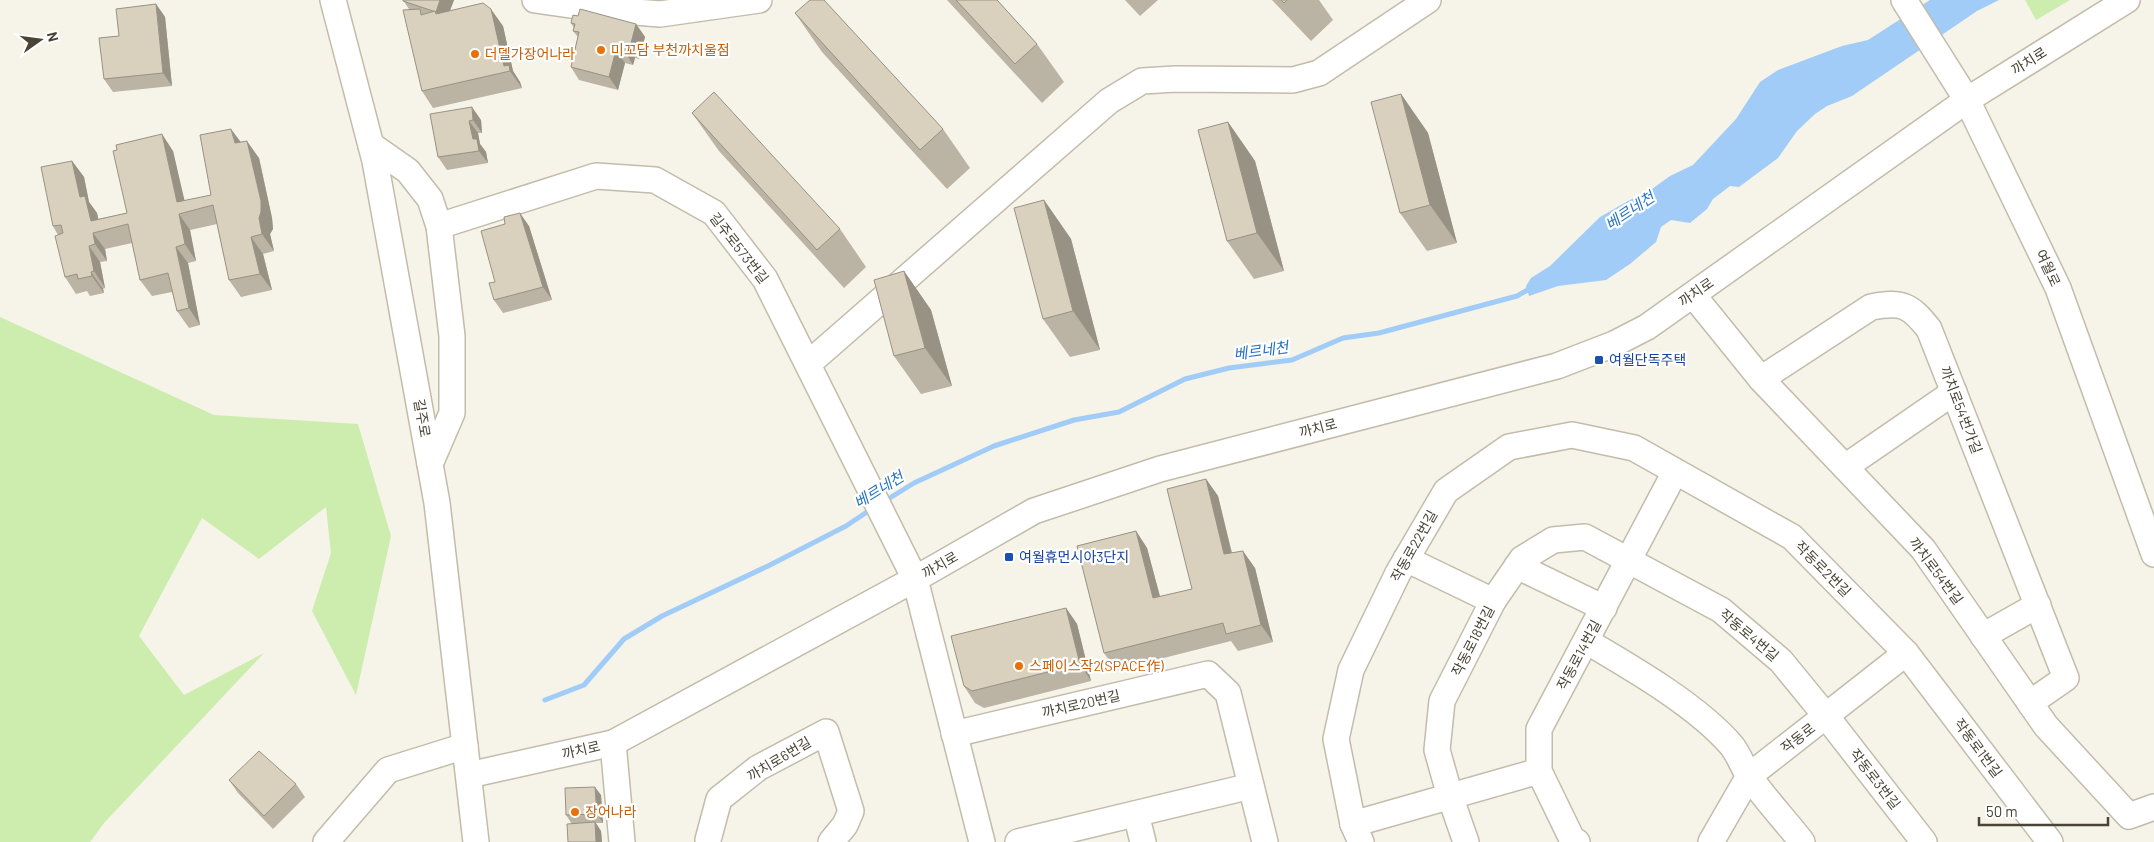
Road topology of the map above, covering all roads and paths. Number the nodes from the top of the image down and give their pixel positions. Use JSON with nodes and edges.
{"nodes":[{"id":1,"x":333,"y":0,"type":"edge"},
{"id":2,"x":535,"y":0,"type":"edge"},
{"id":3,"x":760,"y":0,"type":"edge"},
{"id":4,"x":1428,"y":0,"type":"edge"},
{"id":5,"x":1904,"y":0,"type":"edge"},
{"id":6,"x":2127,"y":0,"type":"edge"},
{"id":7,"x":1967,"y":100,"type":"junction"},
{"id":8,"x":371,"y":145,"type":"junction"},
{"id":9,"x":439,"y":226,"type":"junction"},
{"id":10,"x":1693,"y":295,"type":"junction"},
{"id":11,"x":808,"y":364,"type":"junction"},
{"id":12,"x":1761,"y":379,"type":"junction"},
{"id":13,"x":1954,"y":392,"type":"junction"},
{"id":14,"x":430,"y":464,"type":"junction"},
{"id":15,"x":1845,"y":467,"type":"junction"},
{"id":16,"x":1676,"y":472,"type":"junction"},
{"id":17,"x":2154,"y":554,"type":"edge"},
{"id":18,"x":1406,"y":559,"type":"junction"},
{"id":19,"x":1629,"y":560,"type":"junction"},
{"id":20,"x":1517,"y":566,"type":"junction"},
{"id":21,"x":915,"y":579,"type":"junction"},
{"id":22,"x":1493,"y":601,"type":"junction"},
{"id":23,"x":2038,"y":605,"type":"junction"},
{"id":24,"x":1604,"y":608,"type":"junction"},
{"id":25,"x":1983,"y":636,"type":"junction"},
{"id":26,"x":1586,"y":642,"type":"junction"},
{"id":27,"x":1906,"y":653,"type":"junction"},
{"id":28,"x":2030,"y":704,"type":"junction"},
{"id":29,"x":1826,"y":716,"type":"junction"},
{"id":30,"x":954,"y":734,"type":"junction"},
{"id":31,"x":613,"y":744,"type":"junction"},
{"id":32,"x":465,"y":746,"type":"junction"},
{"id":33,"x":1539,"y":771,"type":"junction"},
{"id":34,"x":468,"y":776,"type":"junction"},
{"id":35,"x":1749,"y":776,"type":"junction"},
{"id":36,"x":1251,"y":786,"type":"junction"},
{"id":37,"x":1450,"y":796,"type":"junction"},
{"id":38,"x":2154,"y":807,"type":"edge"},
{"id":39,"x":1136,"y":814,"type":"junction"},
{"id":40,"x":1357,"y":833,"type":"edge"},
{"id":41,"x":703,"y":841,"type":"edge"},
{"id":42,"x":326,"y":842,"type":"edge"},
{"id":43,"x":476,"y":842,"type":"edge"},
{"id":44,"x":622,"y":842,"type":"edge"},
{"id":45,"x":831,"y":842,"type":"edge"},
{"id":46,"x":982,"y":842,"type":"edge"},
{"id":47,"x":1018,"y":842,"type":"edge"},
{"id":48,"x":1143,"y":842,"type":"edge"},
{"id":49,"x":1265,"y":842,"type":"edge"},
{"id":50,"x":1466,"y":842,"type":"edge"},
{"id":51,"x":1577,"y":842,"type":"edge"},
{"id":52,"x":1711,"y":842,"type":"edge"},
{"id":53,"x":1802,"y":842,"type":"edge"},
{"id":54,"x":1924,"y":842,"type":"edge"},
{"id":55,"x":2050,"y":842,"type":"edge"}],
"edges":[{"from":1,"to":8,"type":"street","name":"길주로"},
{"from":2,"to":3,"type":"street"},
{"from":4,"to":11,"type":"street"},
{"from":5,"to":7,"type":"street","name":"여월로"},
{"from":6,"to":7,"type":"street","name":"까치로"},
{"from":7,"to":10,"type":"street","name":"까치로"},
{"from":7,"to":17,"type":"street","name":"여월로"},
{"from":8,"to":9,"type":"street"},
{"from":8,"to":14,"type":"street","name":"길주로"},
{"from":9,"to":11,"type":"street","name":"길주로573번길"},
{"from":9,"to":14,"type":"street"},
{"from":10,"to":12,"type":"street","name":"까치로54번길"},
{"from":10,"to":21,"type":"street","name":"까치로"},
{"from":11,"to":21,"type":"street","name":"길주로573번길"},
{"from":12,"to":13,"type":"street","name":"까치로54번가길"},
{"from":12,"to":15,"type":"street","name":"까치로54번길"},
{"from":13,"to":15,"type":"street"},
{"from":13,"to":23,"type":"street","name":"까치로54번가길"},
{"from":14,"to":32,"type":"street","name":"길주로"},
{"from":15,"to":25,"type":"street","name":"까치로54번길"},
{"from":16,"to":18,"type":"street","name":"작동로22번길"},
{"from":16,"to":19,"type":"street","name":"작동로14번길"},
{"from":16,"to":27,"type":"street","name":"작동로2번길"},
{"from":18,"to":22,"type":"street"},
{"from":18,"to":40,"type":"street","name":"작동로22번길"},
{"from":19,"to":20,"type":"street","name":"작동로18번길"},
{"from":19,"to":24,"type":"street","name":"작동로14번길"},
{"from":19,"to":29,"type":"street","name":"작동로4번길"},
{"from":20,"to":22,"type":"street","name":"작동로18번길"},
{"from":20,"to":24,"type":"street"},
{"from":21,"to":30,"type":"street"},
{"from":21,"to":31,"type":"street","name":"까치로"},
{"from":22,"to":37,"type":"street","name":"작동로18번길"},
{"from":23,"to":25,"type":"street"},
{"from":23,"to":28,"type":"street","name":"까치로54번가길"},
{"from":24,"to":26,"type":"street","name":"작동로14번길"},
{"from":25,"to":28,"type":"street","name":"까치로54번길"},
{"from":26,"to":33,"type":"street","name":"작동로14번길"},
{"from":26,"to":35,"type":"street"},
{"from":27,"to":29,"type":"street","name":"작동로"},
{"from":27,"to":55,"type":"street","name":"작동로1번길"},
{"from":28,"to":38,"type":"street","name":"까치로54번길"},
{"from":29,"to":35,"type":"street","name":"작동로"},
{"from":29,"to":54,"type":"street","name":"작동로3번길"},
{"from":30,"to":36,"type":"street","name":"까치로20번길"},
{"from":30,"to":46,"type":"street"},
{"from":31,"to":34,"type":"street","name":"까치로"},
{"from":31,"to":44,"type":"street"},
{"from":32,"to":34,"type":"street","name":"길주로"},
{"from":32,"to":42,"type":"street"},
{"from":33,"to":37,"type":"street"},
{"from":33,"to":51,"type":"street","name":"작동로14번길"},
{"from":34,"to":43,"type":"street","name":"길주로"},
{"from":35,"to":52,"type":"street","name":"작동로"},
{"from":35,"to":53,"type":"street"},
{"from":36,"to":39,"type":"street"},
{"from":36,"to":49,"type":"street"},
{"from":37,"to":40,"type":"street"},
{"from":37,"to":50,"type":"street","name":"작동로18번길"},
{"from":39,"to":47,"type":"street"},
{"from":39,"to":48,"type":"street"},
{"from":41,"to":45,"type":"street","name":"까치로6번길"}]}
